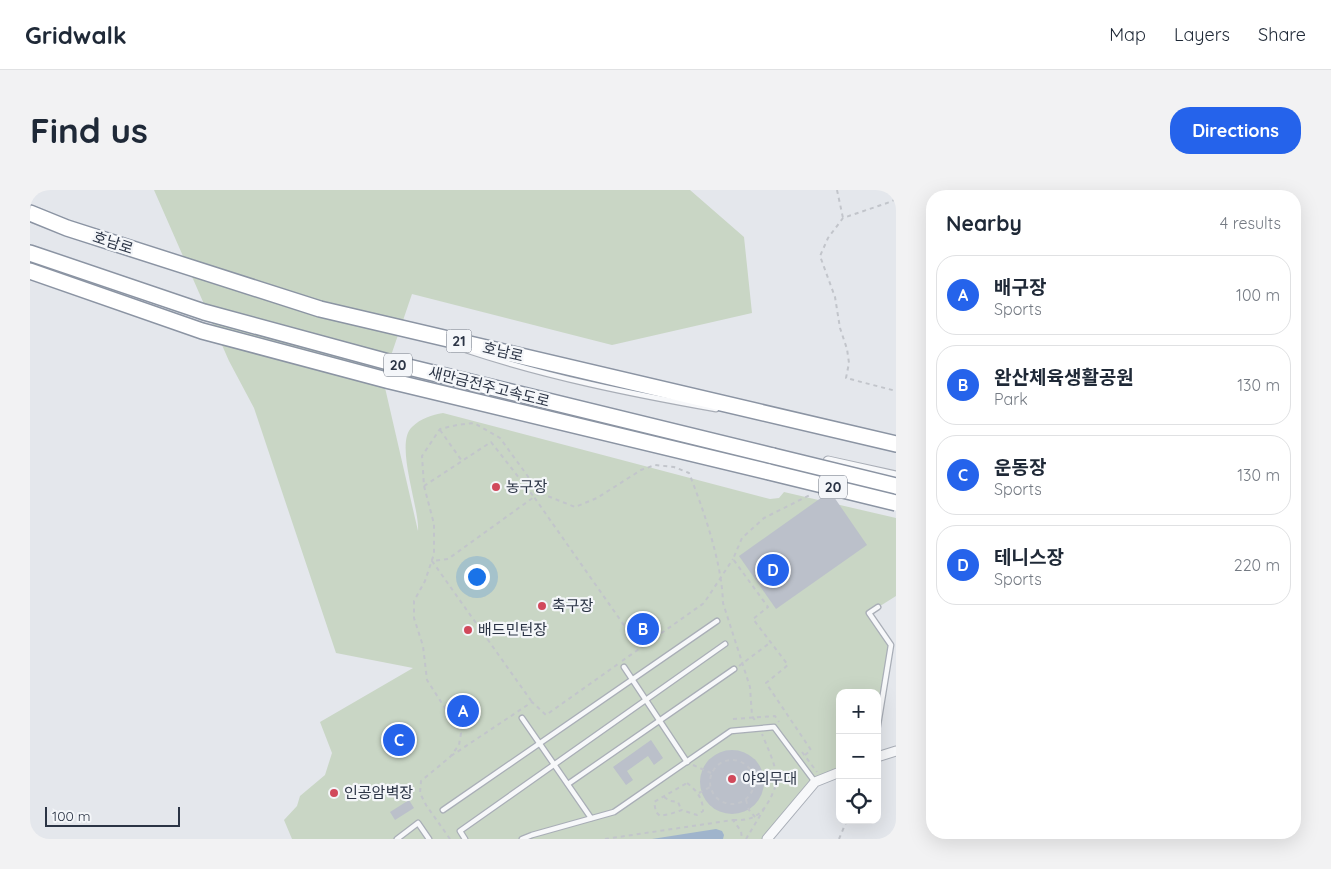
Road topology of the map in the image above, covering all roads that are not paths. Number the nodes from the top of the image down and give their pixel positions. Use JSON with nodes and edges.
{"nodes":[{"id":1,"x":30,"y":204,"type":"edge"},
{"id":2,"x":30,"y":213,"type":"edge"},
{"id":3,"x":30,"y":252,"type":"edge"},
{"id":4,"x":30,"y":271,"type":"edge"},
{"id":5,"x":379,"y":322,"type":"junction"},
{"id":6,"x":453,"y":346,"type":"dead end"},
{"id":7,"x":462,"y":349,"type":"dead end"},
{"id":8,"x":720,"y":410,"type":"dead end"},
{"id":9,"x":748,"y":415,"type":"dead end"},
{"id":10,"x":896,"y":434,"type":"edge"},
{"id":11,"x":881,"y":440,"type":"junction"},
{"id":12,"x":896,"y":444,"type":"edge"},
{"id":13,"x":828,"y":460,"type":"dead end"},
{"id":14,"x":896,"y":476,"type":"edge"},
{"id":15,"x":896,"y":486,"type":"edge"},
{"id":16,"x":896,"y":503,"type":"edge"},
{"id":17,"x":878,"y":607,"type":"dead end"},
{"id":18,"x":717,"y":621,"type":"dead end"},
{"id":19,"x":724,"y":644,"type":"dead end"},
{"id":20,"x":624,"y":667,"type":"dead end"},
{"id":21,"x":734,"y":669,"type":"road end"},
{"id":22,"x":632,"y":680,"type":"junction"},
{"id":23,"x":645,"y":700,"type":"junction"},
{"id":24,"x":881,"y":706,"type":"edge"},
{"id":25,"x":522,"y":718,"type":"dead end"},
{"id":26,"x":660,"y":721,"type":"junction"},
{"id":27,"x":539,"y":744,"type":"junction"},
{"id":28,"x":896,"y":751,"type":"edge"},
{"id":29,"x":881,"y":756,"type":"edge"},
{"id":30,"x":687,"y":762,"type":"junction"},
{"id":31,"x":554,"y":765,"type":"junction"},
{"id":32,"x":836,"y":774,"type":"edge"},
{"id":33,"x":815,"y":782,"type":"junction"},
{"id":34,"x":568,"y":784,"type":"junction"},
{"id":35,"x":443,"y":810,"type":"dead end"},
{"id":36,"x":591,"y":818,"type":"junction"},
{"id":37,"x":397,"y":839,"type":"edge"},
{"id":38,"x":429,"y":839,"type":"edge"},
{"id":39,"x":465,"y":839,"type":"edge"},
{"id":40,"x":522,"y":839,"type":"edge"},
{"id":41,"x":767,"y":839,"type":"edge"}],
"edges":[{"from":1,"to":10,"type":"highway","name":"호남로","number":"21"},
{"from":2,"to":5,"type":"highway","name":"호남로","number":"21"},
{"from":3,"to":15,"type":"highway","name":"새만금전주고속도로","number":"20","bridge":true},
{"from":4,"to":16,"type":"highway","name":"새만금전주고속도로","number":"20","bridge":true},
{"from":5,"to":6,"type":"lane"},
{"from":5,"to":11,"type":"highway","name":"호남로","number":"21"},
{"from":7,"to":8,"type":"lane"},
{"from":9,"to":11,"type":"lane"},
{"from":11,"to":12,"type":"highway","name":"호남로","number":"21"},
{"from":13,"to":14,"type":"street"},
{"from":17,"to":24,"type":"lane"},
{"from":18,"to":22,"type":"lane"},
{"from":19,"to":23,"type":"lane"},
{"from":20,"to":22,"type":"lane"},
{"from":21,"to":26,"type":"lane"},
{"from":22,"to":23,"type":"lane"},
{"from":22,"to":27,"type":"lane"},
{"from":23,"to":26,"type":"lane"},
{"from":23,"to":31,"type":"lane"},
{"from":25,"to":27,"type":"lane"},
{"from":26,"to":30,"type":"lane"},
{"from":26,"to":34,"type":"lane"},
{"from":27,"to":31,"type":"lane"},
{"from":27,"to":35,"type":"lane"},
{"from":28,"to":29,"type":"street"},
{"from":30,"to":33,"type":"lane"},
{"from":30,"to":36,"type":"lane"},
{"from":31,"to":34,"type":"lane"},
{"from":31,"to":39,"type":"lane"},
{"from":32,"to":33,"type":"street"},
{"from":33,"to":41,"type":"street"},
{"from":34,"to":36,"type":"lane"},
{"from":36,"to":40,"type":"lane"},
{"from":37,"to":38,"type":"lane"}]}
